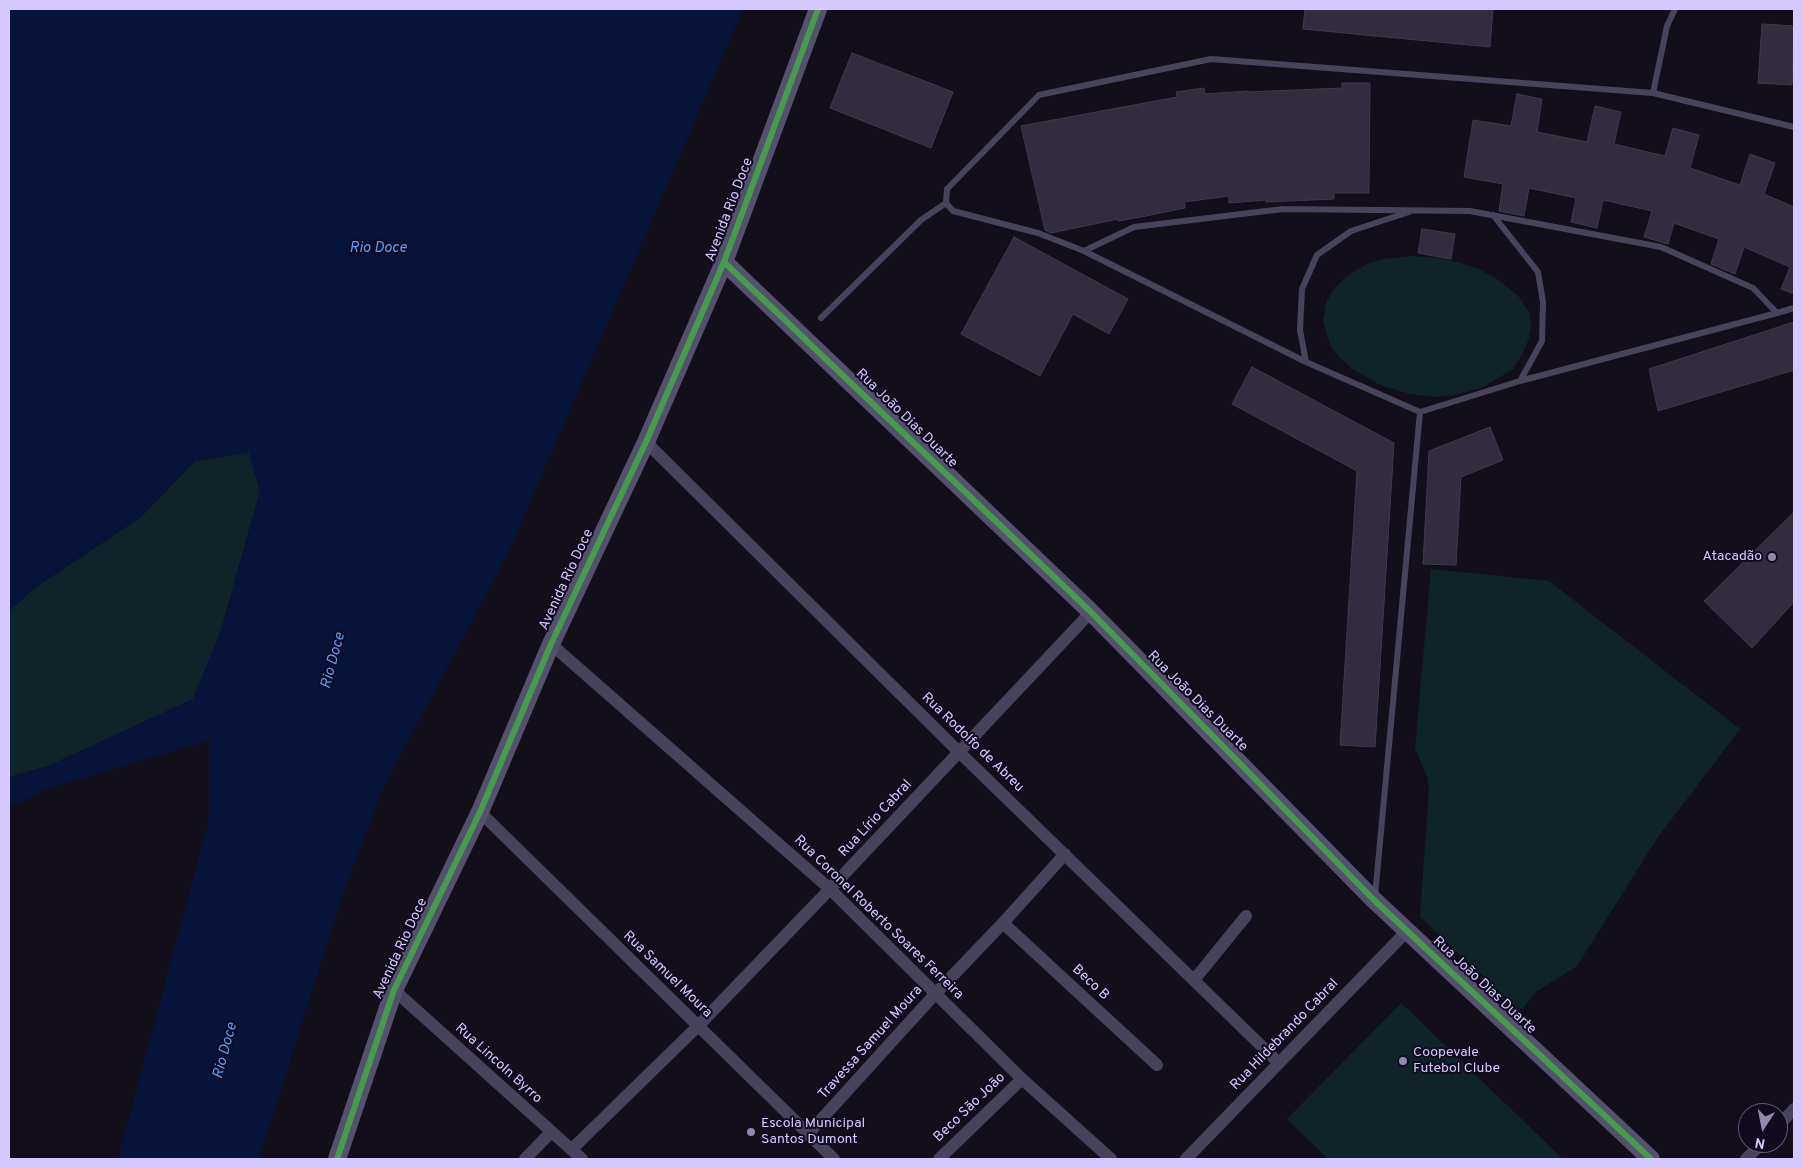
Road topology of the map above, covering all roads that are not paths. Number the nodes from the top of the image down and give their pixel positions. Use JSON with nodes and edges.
{"nodes":[{"id":1,"x":818,"y":9,"type":"edge"},
{"id":2,"x":1675,"y":9,"type":"edge"},
{"id":3,"x":1653,"y":93,"type":"junction"},
{"id":4,"x":1794,"y":127,"type":"edge"},
{"id":5,"x":946,"y":203,"type":"junction"},
{"id":6,"x":1415,"y":210,"type":"junction"},
{"id":7,"x":1493,"y":215,"type":"junction"},
{"id":8,"x":1084,"y":251,"type":"junction"},
{"id":9,"x":724,"y":262,"type":"junction"},
{"id":10,"x":1794,"y":308,"type":"edge"},
{"id":11,"x":1777,"y":312,"type":"junction"},
{"id":12,"x":821,"y":318,"type":"dead end"},
{"id":13,"x":1306,"y":362,"type":"junction"},
{"id":14,"x":1520,"y":381,"type":"junction"},
{"id":15,"x":1420,"y":412,"type":"junction"},
{"id":16,"x":646,"y":442,"type":"junction"},
{"id":17,"x":1091,"y":612,"type":"junction"},
{"id":18,"x":551,"y":644,"type":"junction"},
{"id":19,"x":959,"y":752,"type":"junction"},
{"id":20,"x":480,"y":812,"type":"junction"},
{"id":21,"x":1065,"y":854,"type":"junction"},
{"id":22,"x":830,"y":889,"type":"junction"},
{"id":23,"x":1374,"y":900,"type":"junction"},
{"id":24,"x":1246,"y":916,"type":"dead end"},
{"id":25,"x":1004,"y":923,"type":"junction"},
{"id":26,"x":1407,"y":931,"type":"junction"},
{"id":27,"x":1194,"y":980,"type":"junction"},
{"id":28,"x":394,"y":990,"type":"junction"},
{"id":29,"x":936,"y":993,"type":"junction"},
{"id":30,"x":698,"y":1026,"type":"junction"},
{"id":31,"x":1278,"y":1063,"type":"junction"},
{"id":32,"x":1157,"y":1065,"type":"dead end"},
{"id":33,"x":1022,"y":1079,"type":"junction"},
{"id":34,"x":551,"y":1132,"type":"junction"},
{"id":35,"x":807,"y":1135,"type":"junction"},
{"id":36,"x":572,"y":1149,"type":"junction"},
{"id":37,"x":336,"y":1159,"type":"edge"},
{"id":38,"x":525,"y":1159,"type":"edge"},
{"id":39,"x":582,"y":1159,"type":"edge"},
{"id":40,"x":834,"y":1159,"type":"edge"},
{"id":41,"x":939,"y":1159,"type":"edge"},
{"id":42,"x":1111,"y":1159,"type":"edge"},
{"id":43,"x":1186,"y":1159,"type":"edge"},
{"id":44,"x":1651,"y":1159,"type":"edge"}],
"edges":[{"from":1,"to":9,"type":"street","name":"Avenida Rio Doce"},
{"from":2,"to":3,"type":"lane"},
{"from":3,"to":4,"type":"lane"},
{"from":3,"to":5,"type":"lane"},
{"from":5,"to":8,"type":"lane"},
{"from":5,"to":12,"type":"lane"},
{"from":6,"to":7,"type":"lane"},
{"from":6,"to":8,"type":"lane"},
{"from":6,"to":13,"type":"lane"},
{"from":7,"to":11,"type":"lane"},
{"from":7,"to":14,"type":"lane"},
{"from":8,"to":13,"type":"lane"},
{"from":9,"to":16,"type":"street","name":"Avenida Rio Doce"},
{"from":9,"to":17,"type":"street","name":"Rua João Dias Duarte"},
{"from":10,"to":11,"type":"lane"},
{"from":11,"to":14,"type":"lane"},
{"from":13,"to":15,"type":"lane"},
{"from":14,"to":15,"type":"lane"},
{"from":15,"to":23,"type":"lane"},
{"from":16,"to":18,"type":"street","name":"Avenida Rio Doce"},
{"from":16,"to":19,"type":"street","name":"Rua Rodolfo de Abreu"},
{"from":17,"to":19,"type":"street","name":"Rua Lírio Cabral"},
{"from":17,"to":23,"type":"street","name":"Rua João Dias Duarte"},
{"from":18,"to":20,"type":"street","name":"Avenida Rio Doce"},
{"from":18,"to":22,"type":"street","name":"Rua Coronel Roberto Soares Ferreira"},
{"from":19,"to":21,"type":"street","name":"Rua Rodolfo de Abreu"},
{"from":19,"to":22,"type":"street","name":"Rua Lírio Cabral"},
{"from":20,"to":28,"type":"street","name":"Avenida Rio Doce"},
{"from":20,"to":30,"type":"street","name":"Rua Samuel Moura"},
{"from":21,"to":25,"type":"street","name":"Travessa Samuel Moura"},
{"from":21,"to":27,"type":"street","name":"Rua Rodolfo de Abreu"},
{"from":22,"to":29,"type":"street","name":"Rua Coronel Roberto Soares Ferreira"},
{"from":22,"to":30,"type":"street","name":"Rua Lírio Cabral"},
{"from":23,"to":26,"type":"street","name":"Rua João Dias Duarte"},
{"from":24,"to":27,"type":"street"},
{"from":25,"to":29,"type":"street","name":"Travessa Samuel Moura"},
{"from":25,"to":32,"type":"street","name":"Beco B"},
{"from":26,"to":31,"type":"street","name":"Rua Hildebrando Cabral"},
{"from":26,"to":44,"type":"street","name":"Rua João Dias Duarte"},
{"from":27,"to":31,"type":"street","name":"Rua Rodolfo de Abreu"},
{"from":28,"to":34,"type":"street","name":"Rua Lincoln Byrro"},
{"from":28,"to":37,"type":"street","name":"Avenida Rio Doce"},
{"from":29,"to":33,"type":"street","name":"Rua Coronel Roberto Soares Ferreira"},
{"from":29,"to":35,"type":"street","name":"Travessa Samuel Moura"},
{"from":30,"to":35,"type":"street","name":"Rua Samuel Moura"},
{"from":30,"to":36,"type":"street","name":"Rua Lírio Cabral"},
{"from":31,"to":43,"type":"street","name":"Rua Hildebrando Cabral"},
{"from":33,"to":41,"type":"street","name":"Beco São João"},
{"from":33,"to":42,"type":"street","name":"Rua Coronel Roberto Soares Ferreira"},
{"from":34,"to":36,"type":"street","name":"Rua Lincoln Byrro"},
{"from":34,"to":38,"type":"street"},
{"from":35,"to":40,"type":"street","name":"Rua Samuel Moura"},
{"from":36,"to":39,"type":"street","name":"Rua Lincoln Byrro"}]}
